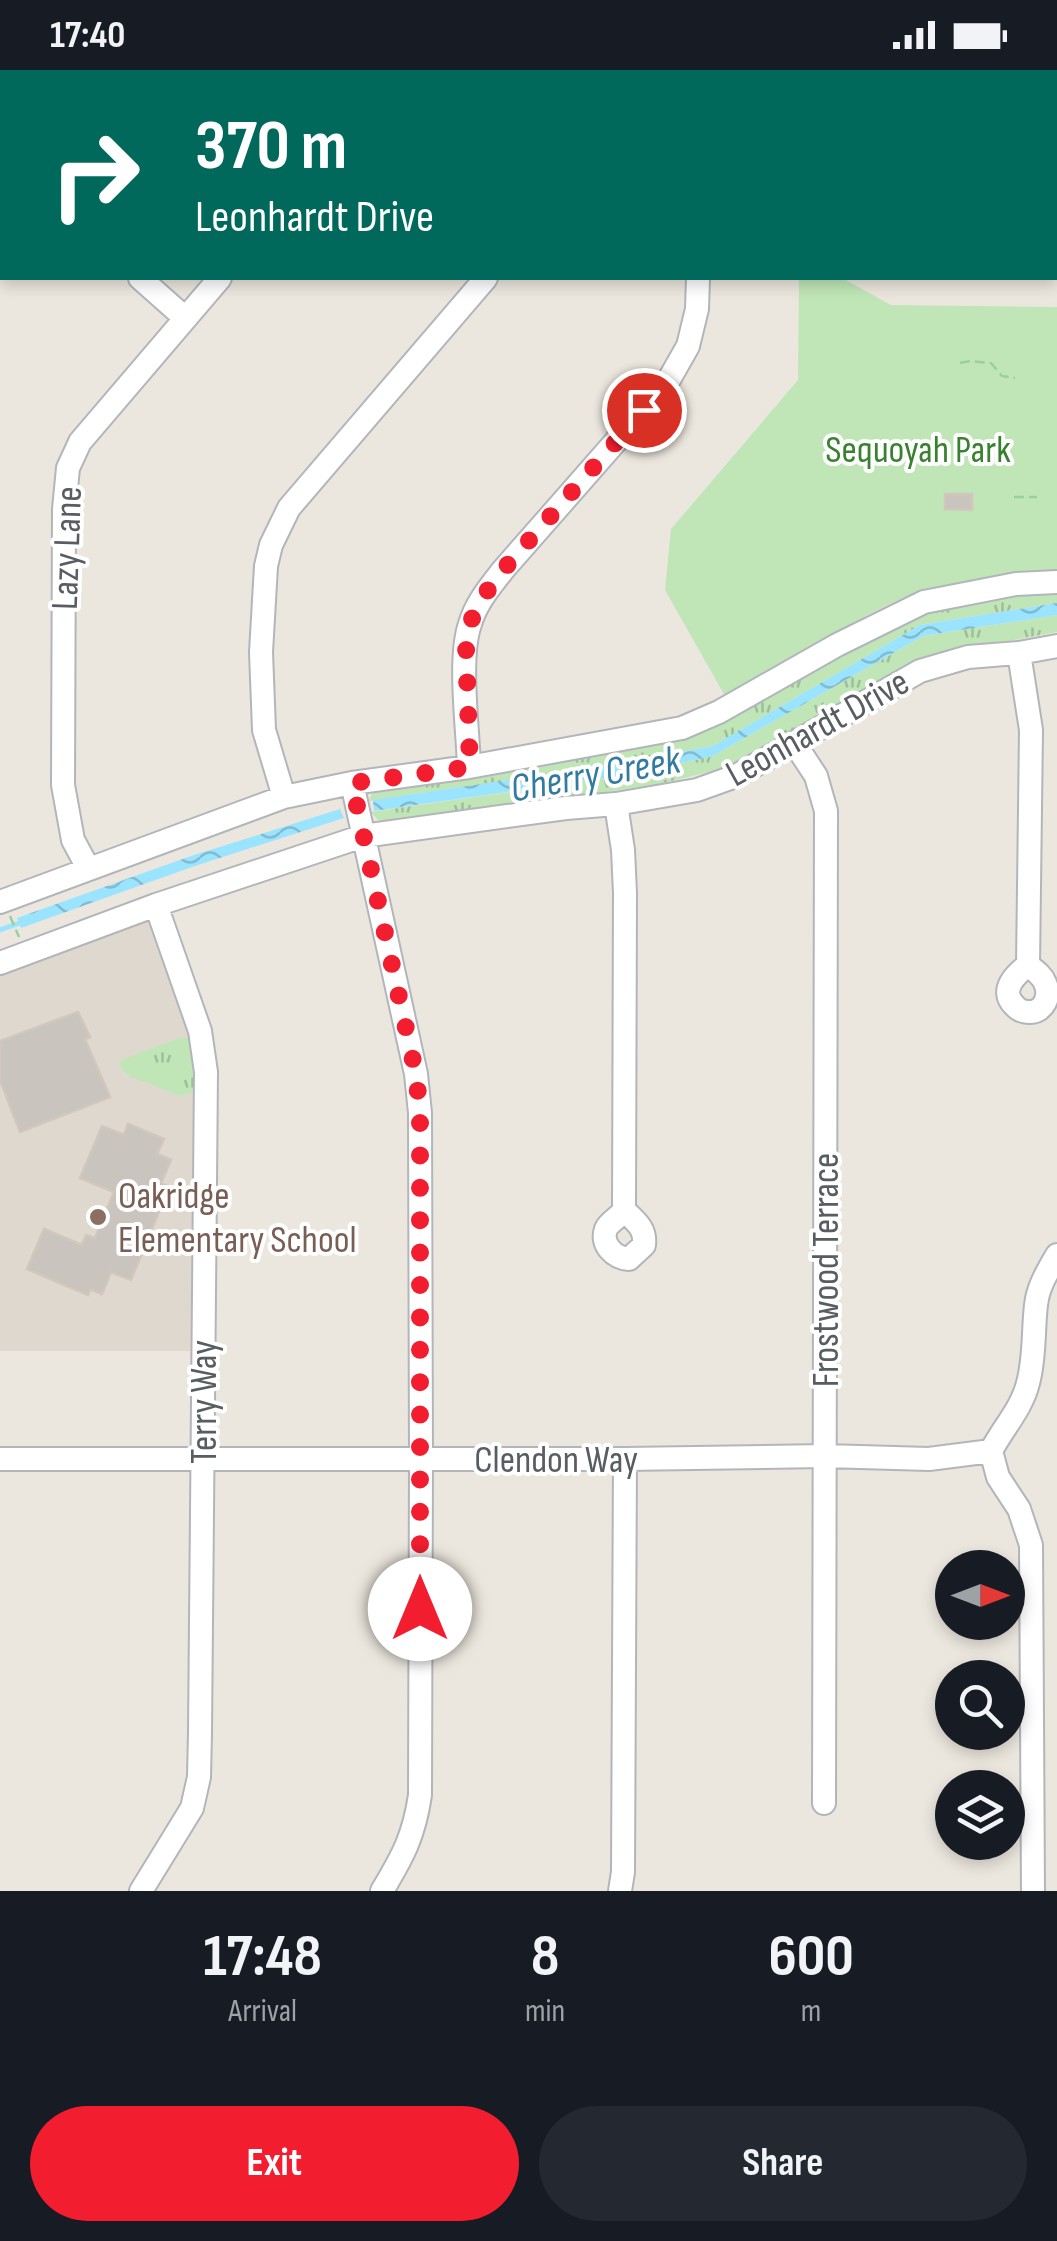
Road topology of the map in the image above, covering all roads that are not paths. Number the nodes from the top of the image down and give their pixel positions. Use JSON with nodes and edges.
{"nodes":[{"id":1,"x":142,"y":280,"type":"edge"},
{"id":2,"x":218,"y":280,"type":"edge"},
{"id":3,"x":484,"y":280,"type":"edge"},
{"id":4,"x":698,"y":280,"type":"edge"},
{"id":5,"x":185,"y":318,"type":"junction"},
{"id":6,"x":1057,"y":582,"type":"edge"},
{"id":7,"x":1057,"y":646,"type":"edge"},
{"id":8,"x":1019,"y":653,"type":"junction"},
{"id":9,"x":795,"y":744,"type":"junction"},
{"id":10,"x":470,"y":767,"type":"junction"},
{"id":11,"x":284,"y":797,"type":"junction"},
{"id":12,"x":616,"y":804,"type":"junction"},
{"id":13,"x":358,"y":809,"type":"junction"},
{"id":14,"x":88,"y":868,"type":"junction"},
{"id":15,"x":2,"y":902,"type":"edge"},
{"id":16,"x":156,"y":906,"type":"junction"},
{"id":17,"x":0,"y":963,"type":"edge"},
{"id":18,"x":1028,"y":964,"type":"dead end"},
{"id":19,"x":624,"y":1210,"type":"dead end"},
{"id":20,"x":1057,"y":1255,"type":"edge"},
{"id":21,"x":991,"y":1451,"type":"junction"},
{"id":22,"x":825,"y":1456,"type":"junction"},
{"id":23,"x":202,"y":1458,"type":"junction"},
{"id":24,"x":0,"y":1459,"type":"edge"},
{"id":25,"x":422,"y":1460,"type":"junction"},
{"id":26,"x":625,"y":1460,"type":"junction"},
{"id":27,"x":824,"y":1803,"type":"dead end"},
{"id":28,"x":141,"y":1891,"type":"edge"},
{"id":29,"x":382,"y":1891,"type":"edge"},
{"id":30,"x":620,"y":1891,"type":"edge"},
{"id":31,"x":1033,"y":1891,"type":"edge"}],
"edges":[{"from":1,"to":5,"type":"street"},
{"from":2,"to":5,"type":"street","name":"Lazy Lane"},
{"from":3,"to":11,"type":"street"},
{"from":4,"to":10,"type":"street"},
{"from":5,"to":14,"type":"street","name":"Lazy Lane"},
{"from":6,"to":10,"type":"street","name":"Leonhardt Drive"},
{"from":7,"to":8,"type":"street","name":"Leonhardt Drive"},
{"from":8,"to":9,"type":"street","name":"Leonhardt Drive"},
{"from":8,"to":18,"type":"street"},
{"from":9,"to":12,"type":"street","name":"Leonhardt Drive"},
{"from":9,"to":22,"type":"street","name":"Frostwood Terrace"},
{"from":10,"to":13,"type":"street","name":"Leonhardt Drive"},
{"from":11,"to":13,"type":"street","name":"Leonhardt Drive"},
{"from":11,"to":14,"type":"street","name":"Leonhardt Drive"},
{"from":12,"to":13,"type":"street","name":"Leonhardt Drive"},
{"from":12,"to":19,"type":"street"},
{"from":13,"to":16,"type":"street","name":"Leonhardt Drive"},
{"from":13,"to":25,"type":"street"},
{"from":14,"to":15,"type":"street","name":"Leonhardt Drive"},
{"from":16,"to":17,"type":"street","name":"Leonhardt Drive"},
{"from":16,"to":23,"type":"street","name":"Terry Way"},
{"from":20,"to":21,"type":"street"},
{"from":21,"to":22,"type":"street","name":"Clendon Way"},
{"from":21,"to":31,"type":"street"},
{"from":22,"to":26,"type":"street","name":"Clendon Way"},
{"from":22,"to":27,"type":"street","name":"Frostwood Terrace"},
{"from":23,"to":24,"type":"street","name":"Clendon Way"},
{"from":23,"to":25,"type":"street","name":"Clendon Way"},
{"from":23,"to":28,"type":"street","name":"Terry Way"},
{"from":25,"to":26,"type":"street","name":"Clendon Way"},
{"from":25,"to":29,"type":"street"},
{"from":26,"to":30,"type":"street"}]}
